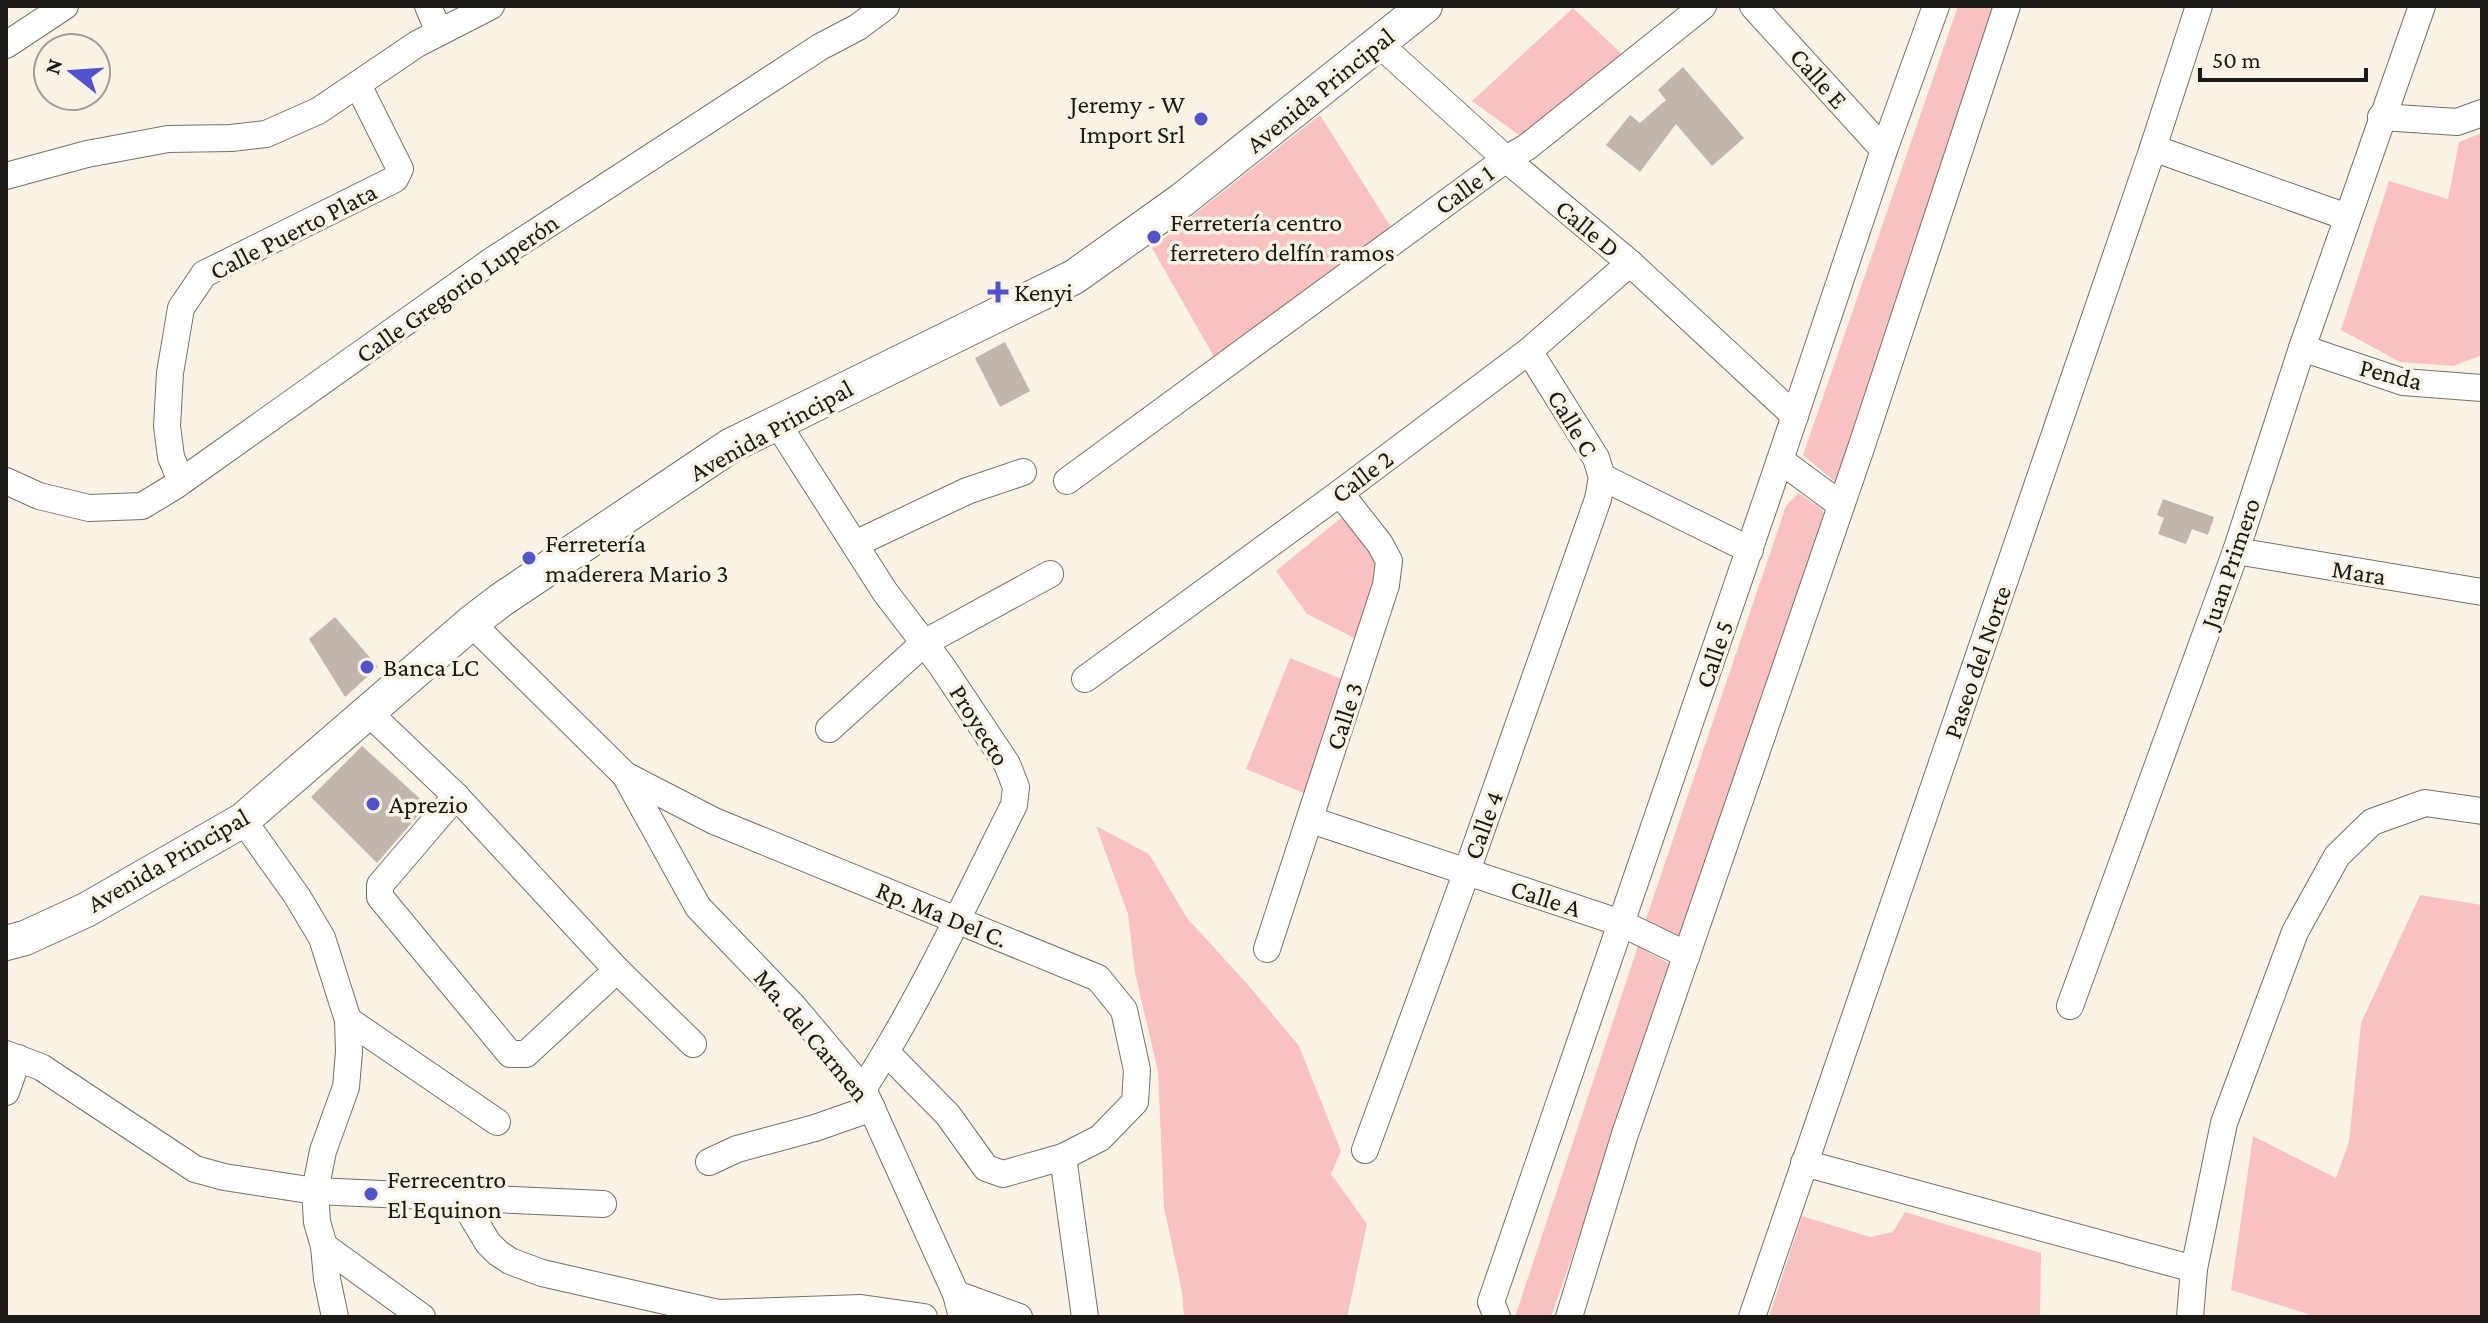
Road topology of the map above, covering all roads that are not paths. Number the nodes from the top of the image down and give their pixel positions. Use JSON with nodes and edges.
{"nodes":[{"id":1,"x":65,"y":6,"type":"edge"},
{"id":2,"x":428,"y":6,"type":"edge"},
{"id":3,"x":491,"y":6,"type":"edge"},
{"id":4,"x":886,"y":6,"type":"edge"},
{"id":5,"x":1425,"y":6,"type":"edge"},
{"id":6,"x":1703,"y":6,"type":"edge"},
{"id":7,"x":1753,"y":6,"type":"edge"},
{"id":8,"x":1936,"y":6,"type":"edge"},
{"id":9,"x":2007,"y":6,"type":"edge"},
{"id":10,"x":2199,"y":6,"type":"edge"},
{"id":11,"x":2422,"y":6,"type":"edge"},
{"id":12,"x":439,"y":32,"type":"junction"},
{"id":13,"x":1378,"y":43,"type":"junction"},
{"id":14,"x":6,"y":45,"type":"edge"},
{"id":15,"x":358,"y":85,"type":"junction"},
{"id":16,"x":2482,"y":113,"type":"edge"},
{"id":17,"x":2381,"y":117,"type":"junction"},
{"id":18,"x":2153,"y":148,"type":"junction"},
{"id":19,"x":1884,"y":150,"type":"junction"},
{"id":20,"x":1506,"y":159,"type":"junction"},
{"id":21,"x":6,"y":176,"type":"edge"},
{"id":22,"x":2347,"y":217,"type":"junction"},
{"id":23,"x":1630,"y":263,"type":"junction"},
{"id":24,"x":2302,"y":348,"type":"junction"},
{"id":25,"x":1529,"y":351,"type":"junction"},
{"id":26,"x":2482,"y":388,"type":"edge"},
{"id":27,"x":1795,"y":416,"type":"junction"},
{"id":28,"x":777,"y":423,"type":"junction"},
{"id":29,"x":1780,"y":460,"type":"junction"},
{"id":30,"x":1023,"y":472,"type":"dead end"},
{"id":31,"x":181,"y":481,"type":"junction"},
{"id":32,"x":1067,"y":481,"type":"dead end"},
{"id":33,"x":10,"y":483,"type":"edge"},
{"id":34,"x":1600,"y":488,"type":"junction"},
{"id":35,"x":1340,"y":493,"type":"junction"},
{"id":36,"x":1841,"y":505,"type":"junction"},
{"id":37,"x":855,"y":544,"type":"junction"},
{"id":38,"x":1750,"y":550,"type":"junction"},
{"id":39,"x":2236,"y":551,"type":"junction"},
{"id":40,"x":1050,"y":574,"type":"dead end"},
{"id":41,"x":2482,"y":592,"type":"edge"},
{"id":42,"x":471,"y":623,"type":"junction"},
{"id":43,"x":924,"y":643,"type":"junction"},
{"id":44,"x":1085,"y":679,"type":"dead end"},
{"id":45,"x":368,"y":712,"type":"junction"},
{"id":46,"x":829,"y":729,"type":"dead end"},
{"id":47,"x":625,"y":775,"type":"junction"},
{"id":48,"x":456,"y":796,"type":"junction"},
{"id":49,"x":2482,"y":811,"type":"edge"},
{"id":50,"x":243,"y":820,"type":"junction"},
{"id":51,"x":1311,"y":820,"type":"junction"},
{"id":52,"x":1467,"y":871,"type":"junction"},
{"id":53,"x":956,"y":921,"type":"junction"},
{"id":54,"x":1621,"y":923,"type":"junction"},
{"id":55,"x":6,"y":943,"type":"edge"},
{"id":56,"x":1267,"y":949,"type":"dead end"},
{"id":57,"x":1687,"y":955,"type":"junction"},
{"id":58,"x":617,"y":970,"type":"junction"},
{"id":59,"x":2070,"y":1006,"type":"dead end"},
{"id":60,"x":348,"y":1020,"type":"junction"},
{"id":61,"x":693,"y":1044,"type":"dead end"},
{"id":62,"x":887,"y":1053,"type":"junction"},
{"id":63,"x":12,"y":1056,"type":"edge"},
{"id":64,"x":6,"y":1092,"type":"edge"},
{"id":65,"x":868,"y":1098,"type":"junction"},
{"id":66,"x":497,"y":1122,"type":"dead end"},
{"id":67,"x":1365,"y":1150,"type":"dead end"},
{"id":68,"x":1063,"y":1157,"type":"junction"},
{"id":69,"x":709,"y":1162,"type":"dead end"},
{"id":70,"x":1804,"y":1163,"type":"junction"},
{"id":71,"x":315,"y":1191,"type":"junction"},
{"id":72,"x":461,"y":1198,"type":"junction"},
{"id":73,"x":603,"y":1204,"type":"dead end"},
{"id":74,"x":324,"y":1246,"type":"junction"},
{"id":75,"x":2194,"y":1269,"type":"junction"},
{"id":76,"x":959,"y":1306,"type":"edge"},
{"id":77,"x":1494,"y":1309,"type":"edge"},
{"id":78,"x":718,"y":1315,"type":"edge"},
{"id":79,"x":335,"y":1317,"type":"edge"},
{"id":80,"x":422,"y":1317,"type":"edge"},
{"id":81,"x":924,"y":1317,"type":"edge"},
{"id":82,"x":1019,"y":1317,"type":"edge"},
{"id":83,"x":1085,"y":1317,"type":"edge"},
{"id":84,"x":1569,"y":1317,"type":"edge"},
{"id":85,"x":1752,"y":1317,"type":"edge"},
{"id":86,"x":2190,"y":1317,"type":"edge"}],
"edges":[{"from":1,"to":14,"type":"street"},
{"from":2,"to":12,"type":"street"},
{"from":3,"to":12,"type":"street"},
{"from":4,"to":31,"type":"street","name":"Calle Gregorio Luperón"},
{"from":5,"to":13,"type":"street","name":"Avenida Principal"},
{"from":6,"to":20,"type":"street","name":"Calle 1"},
{"from":7,"to":19,"type":"street","name":"Calle E"},
{"from":8,"to":19,"type":"street","name":"Calle 5"},
{"from":9,"to":36,"type":"street"},
{"from":10,"to":18,"type":"street","name":"Paseo del Norte"},
{"from":11,"to":17,"type":"street","name":"Juan Primero"},
{"from":12,"to":15,"type":"street"},
{"from":13,"to":20,"type":"street","name":"Calle D"},
{"from":13,"to":28,"type":"street","name":"Avenida Principal"},
{"from":15,"to":21,"type":"street"},
{"from":15,"to":31,"type":"street","name":"Calle Puerto Plata"},
{"from":16,"to":17,"type":"street"},
{"from":17,"to":22,"type":"street","name":"Juan Primero"},
{"from":18,"to":22,"type":"street"},
{"from":18,"to":70,"type":"street","name":"Paseo del Norte"},
{"from":19,"to":27,"type":"street","name":"Calle 5"},
{"from":20,"to":23,"type":"street","name":"Calle D"},
{"from":20,"to":32,"type":"street","name":"Calle 1"},
{"from":22,"to":24,"type":"street","name":"Juan Primero"},
{"from":23,"to":25,"type":"street","name":"Calle 2"},
{"from":23,"to":27,"type":"street","name":"Calle D"},
{"from":24,"to":26,"type":"street","name":"Penda"},
{"from":24,"to":39,"type":"street","name":"Juan Primero"},
{"from":25,"to":34,"type":"street","name":"Calle C"},
{"from":25,"to":35,"type":"street","name":"Calle 2"},
{"from":27,"to":29,"type":"street","name":"Calle 5"},
{"from":28,"to":37,"type":"street","name":"Proyecto"},
{"from":28,"to":42,"type":"street","name":"Avenida Principal"},
{"from":29,"to":36,"type":"street"},
{"from":29,"to":38,"type":"street","name":"Calle 5"},
{"from":30,"to":37,"type":"street"},
{"from":31,"to":33,"type":"street","name":"Calle Gregorio Luperón"},
{"from":34,"to":38,"type":"street"},
{"from":34,"to":52,"type":"street","name":"Calle 4"},
{"from":35,"to":44,"type":"street","name":"Calle 2"},
{"from":35,"to":51,"type":"street","name":"Calle 3"},
{"from":36,"to":57,"type":"street"},
{"from":37,"to":43,"type":"street","name":"Proyecto"},
{"from":38,"to":54,"type":"street","name":"Calle 5"},
{"from":39,"to":41,"type":"street","name":"Mara"},
{"from":39,"to":59,"type":"street","name":"Juan Primero"},
{"from":40,"to":43,"type":"street"},
{"from":42,"to":45,"type":"street","name":"Avenida Principal"},
{"from":42,"to":47,"type":"street"},
{"from":43,"to":46,"type":"street"},
{"from":43,"to":53,"type":"street","name":"Proyecto"},
{"from":45,"to":48,"type":"street"},
{"from":45,"to":50,"type":"street","name":"Avenida Principal"},
{"from":47,"to":53,"type":"street","name":"Rp. Ma Del C."},
{"from":47,"to":65,"type":"street","name":"Ma. del Carmen"},
{"from":48,"to":58,"type":"street"},
{"from":48,"to":58,"type":"street"},
{"from":49,"to":75,"type":"street"},
{"from":50,"to":55,"type":"street","name":"Avenida Principal"},
{"from":50,"to":60,"type":"street"},
{"from":51,"to":52,"type":"street","name":"Calle A"},
{"from":51,"to":56,"type":"street","name":"Calle 3"},
{"from":52,"to":54,"type":"street","name":"Calle A"},
{"from":52,"to":67,"type":"street","name":"Calle 4"},
{"from":53,"to":62,"type":"street","name":"Proyecto"},
{"from":53,"to":68,"type":"street","name":"Rp. Ma Del C."},
{"from":54,"to":57,"type":"street","name":"Calle A"},
{"from":54,"to":77,"type":"street","name":"Calle 5"},
{"from":57,"to":84,"type":"street"},
{"from":58,"to":61,"type":"street"},
{"from":60,"to":66,"type":"street"},
{"from":60,"to":71,"type":"street"},
{"from":62,"to":65,"type":"street","name":"Proyecto"},
{"from":62,"to":68,"type":"street"},
{"from":63,"to":64,"type":"street"},
{"from":63,"to":71,"type":"street"},
{"from":65,"to":69,"type":"street"},
{"from":65,"to":76,"type":"street","name":"Ma. del Carmen"},
{"from":68,"to":83,"type":"street"},
{"from":70,"to":75,"type":"street"},
{"from":70,"to":85,"type":"street","name":"Paseo del Norte"},
{"from":71,"to":72,"type":"street"},
{"from":71,"to":74,"type":"street"},
{"from":72,"to":73,"type":"street"},
{"from":72,"to":78,"type":"street"},
{"from":74,"to":79,"type":"street"},
{"from":74,"to":80,"type":"street"},
{"from":75,"to":86,"type":"street"},
{"from":76,"to":82,"type":"street"},
{"from":78,"to":81,"type":"street"}]}
